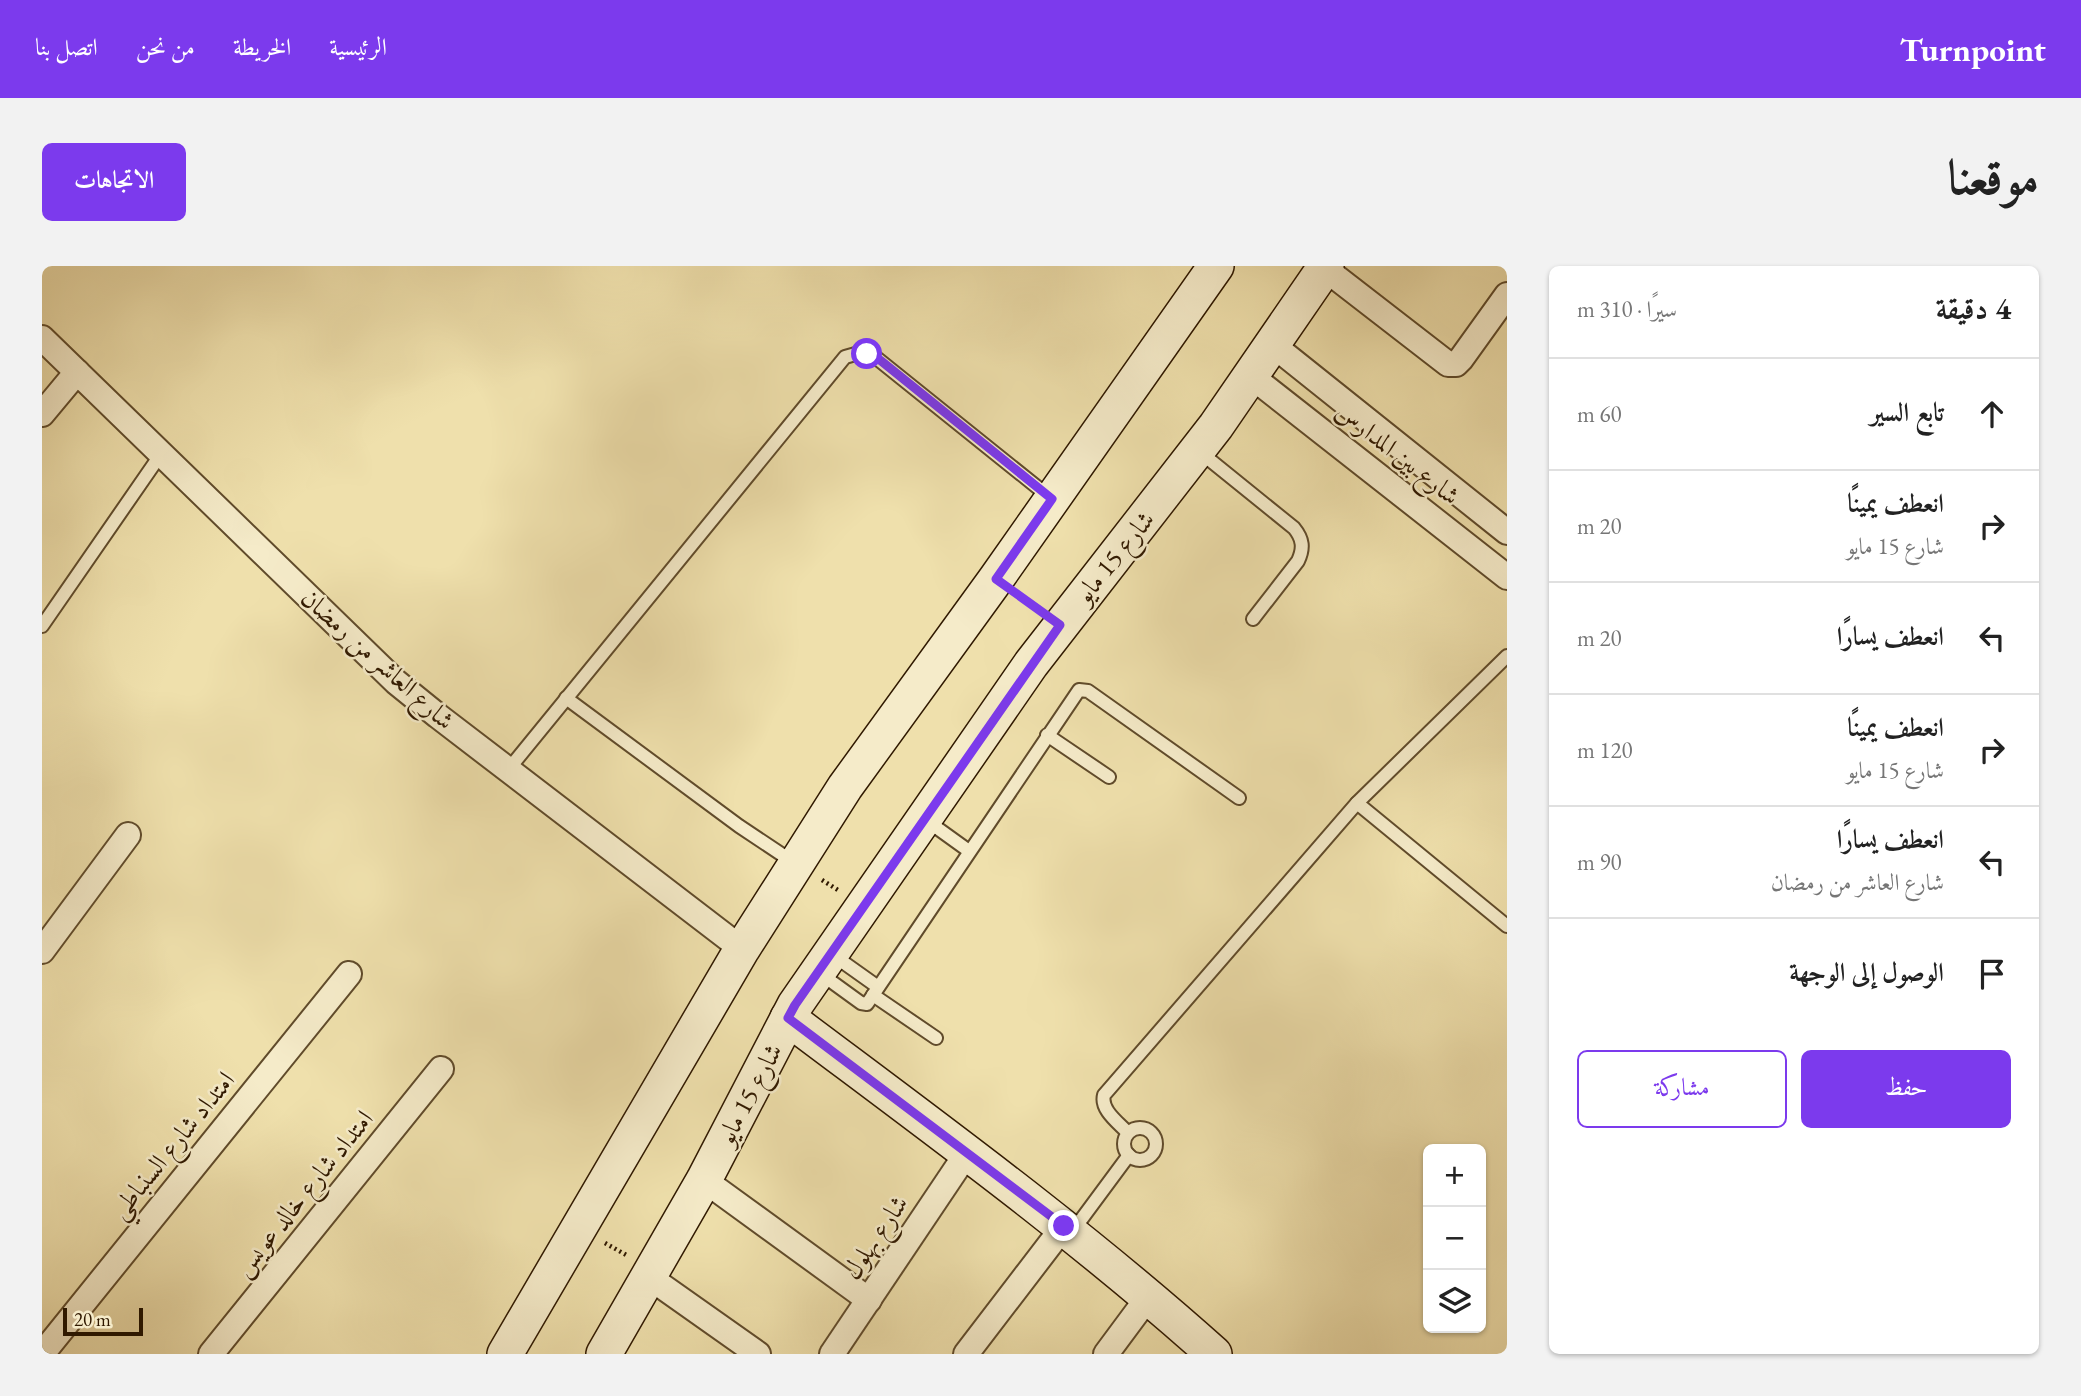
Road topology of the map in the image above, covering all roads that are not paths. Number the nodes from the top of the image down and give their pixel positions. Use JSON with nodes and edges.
{"nodes":[{"id":1,"x":1216,"y":266,"type":"edge"},
{"id":2,"x":1325,"y":267,"type":"edge"},
{"id":3,"x":1507,"y":295,"type":"edge"},
{"id":4,"x":42,"y":338,"type":"edge"},
{"id":5,"x":1273,"y":345,"type":"junction"},
{"id":6,"x":77,"y":372,"type":"junction"},
{"id":7,"x":1251,"y":376,"type":"junction"},
{"id":8,"x":42,"y":414,"type":"edge"},
{"id":9,"x":1198,"y":450,"type":"junction"},
{"id":10,"x":161,"y":454,"type":"junction"},
{"id":11,"x":1052,"y":499,"type":"junction"},
{"id":12,"x":1507,"y":531,"type":"edge"},
{"id":13,"x":1507,"y":577,"type":"edge"},
{"id":14,"x":1253,"y":619,"type":"dead end"},
{"id":15,"x":42,"y":626,"type":"edge"},
{"id":16,"x":1507,"y":656,"type":"edge"},
{"id":17,"x":566,"y":698,"type":"junction"},
{"id":18,"x":1047,"y":735,"type":"junction"},
{"id":19,"x":508,"y":770,"type":"junction"},
{"id":20,"x":1109,"y":777,"type":"dead end"},
{"id":21,"x":1239,"y":798,"type":"dead end"},
{"id":22,"x":1357,"y":803,"type":"junction"},
{"id":23,"x":923,"y":818,"type":"junction"},
{"id":24,"x":128,"y":835,"type":"dead end"},
{"id":25,"x":970,"y":851,"type":"junction"},
{"id":26,"x":795,"y":863,"type":"junction"},
{"id":27,"x":1507,"y":926,"type":"edge"},
{"id":28,"x":742,"y":949,"type":"junction"},
{"id":29,"x":42,"y":951,"type":"edge"},
{"id":30,"x":824,"y":962,"type":"junction"},
{"id":31,"x":349,"y":974,"type":"dead end"},
{"id":32,"x":876,"y":991,"type":"junction"},
{"id":33,"x":788,"y":1018,"type":"junction"},
{"id":34,"x":936,"y":1038,"type":"dead end"},
{"id":35,"x":441,"y":1069,"type":"dead end"},
{"id":36,"x":1128,"y":1133,"type":"junction"},
{"id":37,"x":967,"y":1153,"type":"junction"},
{"id":38,"x":1129,"y":1155,"type":"junction"},
{"id":39,"x":704,"y":1180,"type":"junction"},
{"id":40,"x":1068,"y":1229,"type":"junction"},
{"id":41,"x":651,"y":1274,"type":"junction"},
{"id":42,"x":1149,"y":1296,"type":"junction"},
{"id":43,"x":869,"y":1300,"type":"junction"},
{"id":44,"x":42,"y":1354,"type":"edge"},
{"id":45,"x":211,"y":1354,"type":"edge"},
{"id":46,"x":505,"y":1354,"type":"edge"},
{"id":47,"x":604,"y":1354,"type":"edge"},
{"id":48,"x":758,"y":1354,"type":"edge"},
{"id":49,"x":832,"y":1354,"type":"edge"},
{"id":50,"x":966,"y":1354,"type":"edge"},
{"id":51,"x":1106,"y":1354,"type":"edge"},
{"id":52,"x":1214,"y":1354,"type":"edge"}],
"edges":[{"from":1,"to":11,"type":"main road"},
{"from":2,"to":3,"type":"street"},
{"from":2,"to":5,"type":"main road","name":"شارع 15 مايو"},
{"from":4,"to":6,"type":"street","name":"شارع العاشر من رمضان"},
{"from":5,"to":7,"type":"main road","name":"شارع 15 مايو"},
{"from":5,"to":12,"type":"street","name":"شارع بين المدارس"},
{"from":6,"to":8,"type":"street"},
{"from":6,"to":10,"type":"street","name":"شارع العاشر من رمضان"},
{"from":7,"to":9,"type":"main road","name":"شارع 15 مايو"},
{"from":7,"to":13,"type":"street","name":"شارع بين المدارس"},
{"from":9,"to":14,"type":"lane"},
{"from":9,"to":23,"type":"main road","name":"شارع 15 مايو"},
{"from":10,"to":15,"type":"lane"},
{"from":10,"to":19,"type":"street","name":"شارع العاشر من رمضان"},
{"from":11,"to":17,"type":"lane"},
{"from":11,"to":26,"type":"main road"},
{"from":16,"to":22,"type":"lane"},
{"from":17,"to":19,"type":"lane"},
{"from":17,"to":26,"type":"lane"},
{"from":18,"to":20,"type":"lane"},
{"from":18,"to":21,"type":"lane"},
{"from":18,"to":25,"type":"lane"},
{"from":19,"to":28,"type":"street","name":"شارع العاشر من رمضان"},
{"from":22,"to":27,"type":"lane"},
{"from":22,"to":36,"type":"lane"},
{"from":23,"to":25,"type":"lane"},
{"from":23,"to":30,"type":"main road","name":"شارع 15 مايو"},
{"from":24,"to":29,"type":"street"},
{"from":25,"to":32,"type":"lane"},
{"from":26,"to":28,"type":"main road"},
{"from":28,"to":46,"type":"main road"},
{"from":30,"to":32,"type":"lane"},
{"from":30,"to":32,"type":"lane"},
{"from":30,"to":33,"type":"main road","name":"شارع 15 مايو"},
{"from":31,"to":44,"type":"street","name":"امتداد شارع السنباطي"},
{"from":32,"to":34,"type":"lane"},
{"from":33,"to":37,"type":"main road"},
{"from":33,"to":39,"type":"main road","name":"شارع 15 مايو"},
{"from":35,"to":45,"type":"street","name":"امتداد شارع خالد عويس"},
{"from":36,"to":38,"type":"lane"},
{"from":36,"to":38,"type":"lane"},
{"from":37,"to":40,"type":"main road"},
{"from":37,"to":43,"type":"street","name":"شارع بهلول"},
{"from":38,"to":40,"type":"lane"},
{"from":39,"to":41,"type":"main road","name":"شارع 15 مايو"},
{"from":39,"to":43,"type":"street"},
{"from":40,"to":42,"type":"main road"},
{"from":40,"to":50,"type":"street"},
{"from":41,"to":47,"type":"main road","name":"شارع 15 مايو"},
{"from":41,"to":48,"type":"street"},
{"from":42,"to":51,"type":"street"},
{"from":42,"to":52,"type":"main road"},
{"from":43,"to":49,"type":"street","name":"شارع بهلول"}]}
